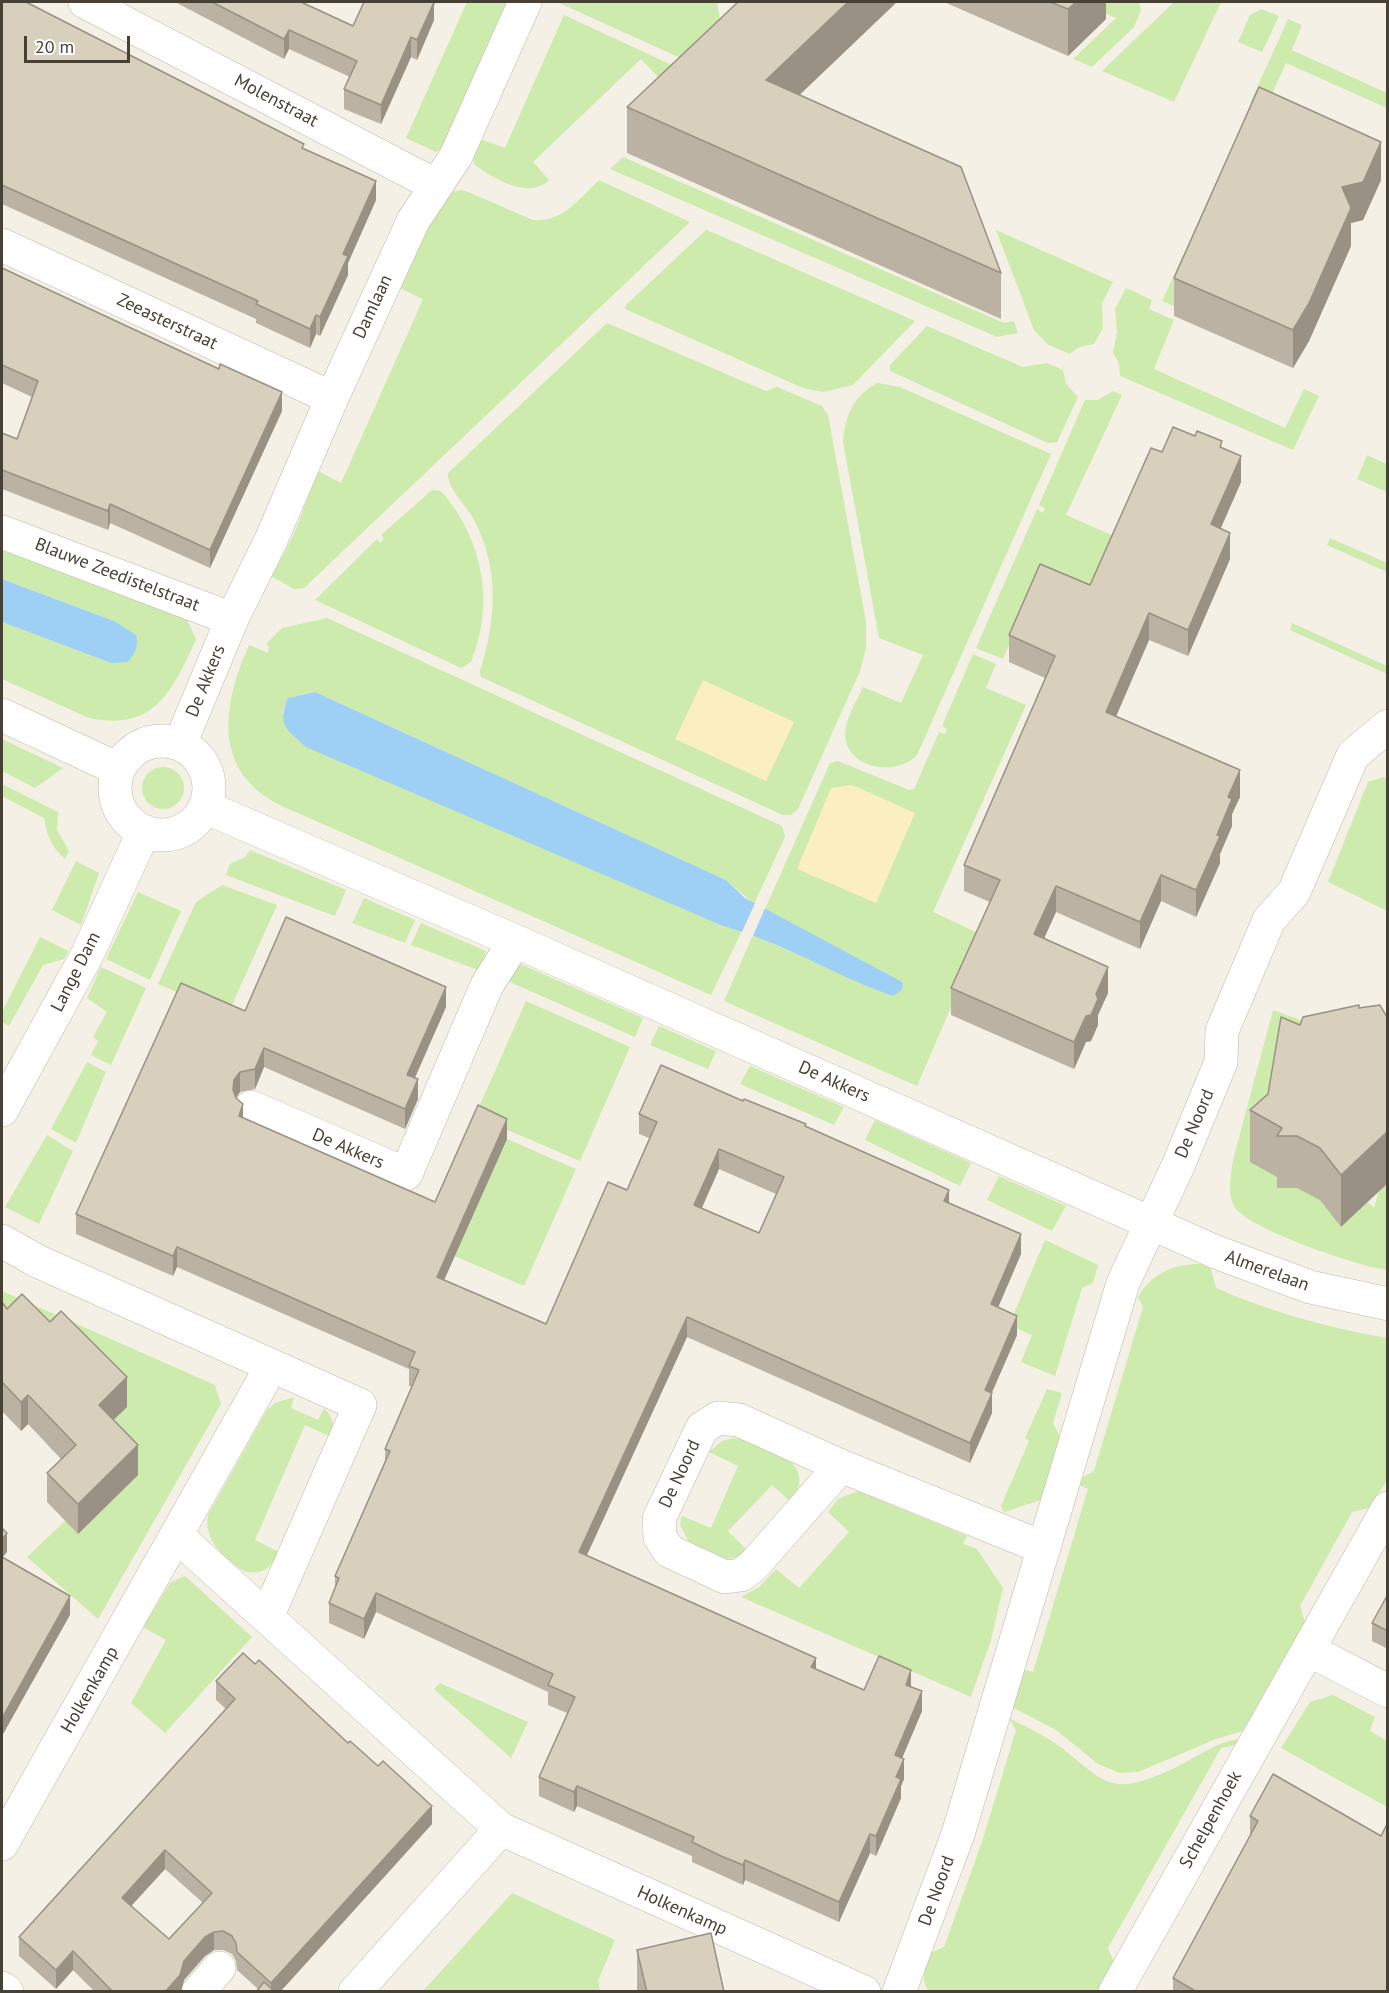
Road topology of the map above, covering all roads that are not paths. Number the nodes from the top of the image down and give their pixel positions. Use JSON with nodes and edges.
{"nodes":[{"id":1,"x":85,"y":2,"type":"edge"},
{"id":2,"x":525,"y":2,"type":"edge"},
{"id":3,"x":435,"y":185,"type":"junction"},
{"id":4,"x":2,"y":245,"type":"edge"},
{"id":5,"x":332,"y":398,"type":"junction"},
{"id":6,"x":2,"y":532,"type":"edge"},
{"id":7,"x":232,"y":619,"type":"junction"},
{"id":8,"x":2,"y":714,"type":"edge"},
{"id":9,"x":1388,"y":726,"type":"edge"},
{"id":10,"x":180,"y":744,"type":"junction"},
{"id":11,"x":118,"y":770,"type":"junction"},
{"id":12,"x":205,"y":807,"type":"junction"},
{"id":13,"x":144,"y":831,"type":"junction"},
{"id":14,"x":516,"y":941,"type":"junction"},
{"id":15,"x":251,"y":1107,"type":"dead end"},
{"id":16,"x":2,"y":1110,"type":"edge"},
{"id":17,"x":1152,"y":1223,"type":"junction"},
{"id":18,"x":2,"y":1241,"type":"edge"},
{"id":19,"x":1388,"y":1304,"type":"edge"},
{"id":20,"x":271,"y":1367,"type":"junction"},
{"id":21,"x":841,"y":1466,"type":"junction"},
{"id":22,"x":1388,"y":1508,"type":"edge"},
{"id":23,"x":177,"y":1535,"type":"junction"},
{"id":24,"x":1044,"y":1548,"type":"junction"},
{"id":25,"x":268,"y":1615,"type":"junction"},
{"id":26,"x":1309,"y":1650,"type":"junction"},
{"id":27,"x":1388,"y":1691,"type":"edge"},
{"id":28,"x":501,"y":1829,"type":"junction"},
{"id":29,"x":2,"y":1844,"type":"edge"},
{"id":30,"x":2,"y":1988,"type":"edge"},
{"id":31,"x":7,"y":1992,"type":"edge"},
{"id":32,"x":355,"y":1992,"type":"edge"},
{"id":33,"x":864,"y":1992,"type":"edge"},
{"id":34,"x":898,"y":1992,"type":"edge"},
{"id":35,"x":1115,"y":1992,"type":"edge"}],
"edges":[{"from":1,"to":3,"type":"street","name":"Molenstraat"},
{"from":2,"to":3,"type":"street","name":"Damlaan"},
{"from":3,"to":5,"type":"street","name":"Damlaan"},
{"from":4,"to":5,"type":"street","name":"Zeeasterstraat"},
{"from":5,"to":7,"type":"street","name":"Damlaan"},
{"from":6,"to":7,"type":"street","name":"Blauwe Zeedistelstraat"},
{"from":7,"to":10,"type":"street","name":"De Akkers"},
{"from":8,"to":11,"type":"street"},
{"from":9,"to":17,"type":"street","name":"De Noord"},
{"from":10,"to":11,"type":"street"},
{"from":10,"to":12,"type":"street"},
{"from":11,"to":13,"type":"street"},
{"from":12,"to":13,"type":"street"},
{"from":12,"to":14,"type":"street","name":"De Akkers"},
{"from":13,"to":16,"type":"street","name":"Lange Dam"},
{"from":14,"to":15,"type":"street","name":"De Akkers"},
{"from":14,"to":17,"type":"street","name":"De Akkers"},
{"from":17,"to":19,"type":"street","name":"Almerelaan"},
{"from":17,"to":24,"type":"street","name":"De Noord"},
{"from":18,"to":20,"type":"street"},
{"from":20,"to":23,"type":"street","name":"Holkenkamp"},
{"from":20,"to":25,"type":"street"},
{"from":21,"to":21,"type":"street","name":"De Noord"},
{"from":21,"to":24,"type":"street","name":"De Noord"},
{"from":22,"to":26,"type":"street","name":"Schelpenhoek"},
{"from":23,"to":25,"type":"street","name":"Holkenkamp"},
{"from":23,"to":29,"type":"street","name":"Holkenkamp"},
{"from":24,"to":34,"type":"street","name":"De Noord"},
{"from":25,"to":28,"type":"street","name":"Holkenkamp"},
{"from":26,"to":27,"type":"street"},
{"from":26,"to":35,"type":"street","name":"Schelpenhoek"},
{"from":28,"to":32,"type":"street"},
{"from":28,"to":33,"type":"street","name":"Holkenkamp"},
{"from":30,"to":31,"type":"street"}]}
